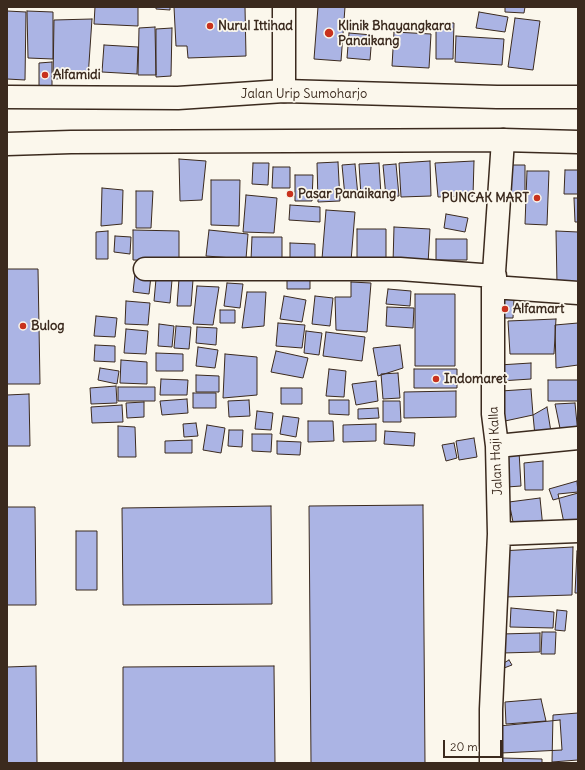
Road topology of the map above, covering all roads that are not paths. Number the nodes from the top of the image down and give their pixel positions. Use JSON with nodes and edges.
{"nodes":[{"id":1,"x":284,"y":7,"type":"edge"},
{"id":2,"x":284,"y":91,"type":"junction"},
{"id":3,"x":578,"y":96,"type":"edge"},
{"id":4,"x":7,"y":98,"type":"edge"},
{"id":5,"x":503,"y":140,"type":"junction"},
{"id":6,"x":578,"y":142,"type":"edge"},
{"id":7,"x":7,"y":144,"type":"edge"},
{"id":8,"x":145,"y":269,"type":"dead end"},
{"id":9,"x":494,"y":282,"type":"junction"},
{"id":10,"x":578,"y":293,"type":"edge"},
{"id":11,"x":578,"y":438,"type":"edge"},
{"id":12,"x":497,"y":446,"type":"junction"},
{"id":13,"x":578,"y":531,"type":"edge"},
{"id":14,"x":499,"y":534,"type":"junction"},
{"id":15,"x":491,"y":763,"type":"edge"}],
"edges":[{"from":1,"to":2,"type":"main road"},
{"from":2,"to":3,"type":"main road","name":"Jalan Urip Sumoharjo"},
{"from":2,"to":4,"type":"main road","name":"Jalan Urip Sumoharjo"},
{"from":5,"to":6,"type":"main road"},
{"from":5,"to":7,"type":"main road"},
{"from":5,"to":9,"type":"main road","name":"Jalan Haji Kalla"},
{"from":8,"to":9,"type":"main road"},
{"from":9,"to":10,"type":"main road"},
{"from":9,"to":12,"type":"main road","name":"Jalan Haji Kalla"},
{"from":11,"to":12,"type":"main road"},
{"from":12,"to":14,"type":"main road","name":"Jalan Haji Kalla"},
{"from":13,"to":14,"type":"main road"},
{"from":14,"to":15,"type":"main road","name":"Jalan Haji Kalla"}]}
